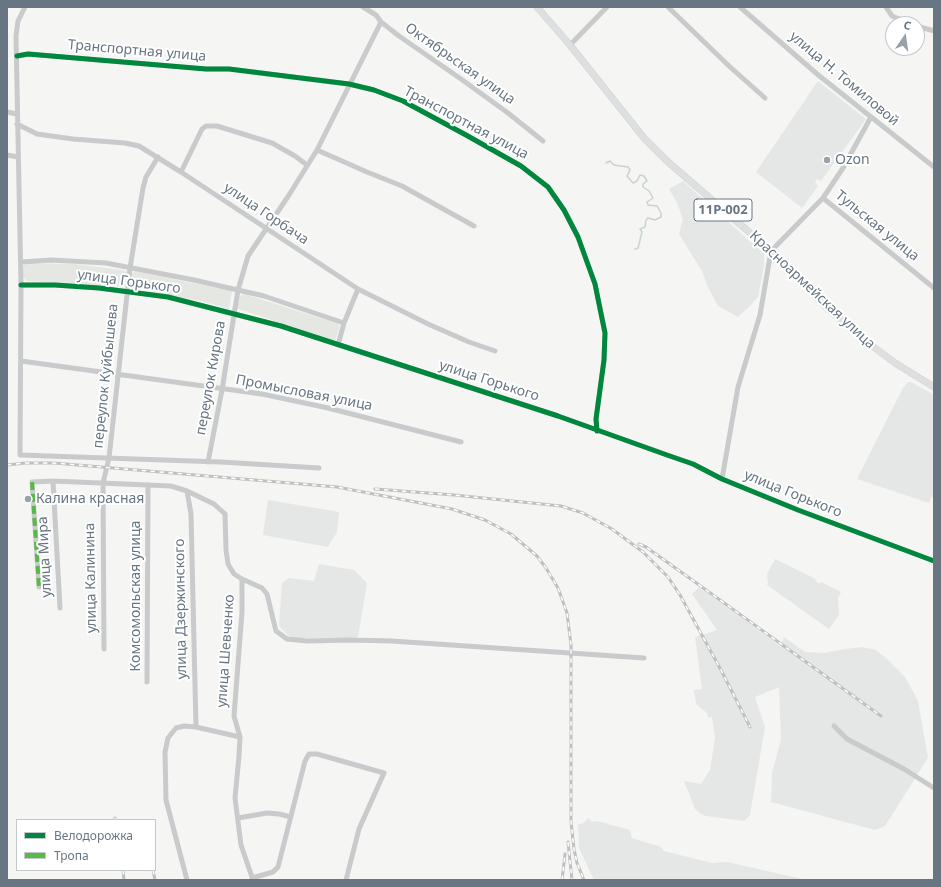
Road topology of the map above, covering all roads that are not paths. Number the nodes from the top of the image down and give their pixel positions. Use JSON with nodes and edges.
{"nodes":[{"id":1,"x":25,"y":7,"type":"edge"},
{"id":2,"x":363,"y":7,"type":"edge"},
{"id":3,"x":537,"y":7,"type":"edge"},
{"id":4,"x":607,"y":7,"type":"edge"},
{"id":5,"x":668,"y":7,"type":"edge"},
{"id":6,"x":740,"y":7,"type":"edge"},
{"id":7,"x":886,"y":7,"type":"edge"},
{"id":8,"x":892,"y":16,"type":"edge"},
{"id":9,"x":381,"y":22,"type":"junction"},
{"id":10,"x":570,"y":45,"type":"junction"},
{"id":11,"x":17,"y":56,"type":"junction"},
{"id":12,"x":349,"y":84,"type":"junction"},
{"id":13,"x":765,"y":98,"type":"dead end"},
{"id":14,"x":7,"y":112,"type":"edge"},
{"id":15,"x":17,"y":114,"type":"junction"},
{"id":16,"x":871,"y":118,"type":"junction"},
{"id":17,"x":18,"y":124,"type":"junction"},
{"id":18,"x":543,"y":141,"type":"dead end"},
{"id":19,"x":317,"y":150,"type":"junction"},
{"id":20,"x":7,"y":155,"type":"edge"},
{"id":21,"x":18,"y":157,"type":"junction"},
{"id":22,"x":158,"y":157,"type":"junction"},
{"id":23,"x":307,"y":165,"type":"junction"},
{"id":24,"x":934,"y":167,"type":"edge"},
{"id":25,"x":182,"y":172,"type":"junction"},
{"id":26,"x":823,"y":198,"type":"junction"},
{"id":27,"x":474,"y":226,"type":"dead end"},
{"id":28,"x":266,"y":229,"type":"junction"},
{"id":29,"x":771,"y":251,"type":"junction"},
{"id":30,"x":21,"y":262,"type":"junction"},
{"id":31,"x":130,"y":268,"type":"junction"},
{"id":32,"x":21,"y":285,"type":"junction"},
{"id":33,"x":934,"y":288,"type":"edge"},
{"id":34,"x":358,"y":289,"type":"junction"},
{"id":35,"x":238,"y":290,"type":"junction"},
{"id":36,"x":128,"y":292,"type":"junction"},
{"id":37,"x":234,"y":313,"type":"junction"},
{"id":38,"x":344,"y":323,"type":"junction"},
{"id":39,"x":338,"y":345,"type":"junction"},
{"id":40,"x":496,"y":351,"type":"dead end"},
{"id":41,"x":21,"y":361,"type":"junction"},
{"id":42,"x":118,"y":375,"type":"junction"},
{"id":43,"x":934,"y":387,"type":"edge"},
{"id":44,"x":222,"y":390,"type":"junction"},
{"id":45,"x":597,"y":431,"type":"junction"},
{"id":46,"x":461,"y":442,"type":"dead end"},
{"id":47,"x":109,"y":458,"type":"junction"},
{"id":48,"x":208,"y":462,"type":"junction"},
{"id":49,"x":319,"y":468,"type":"dead end"},
{"id":50,"x":722,"y":479,"type":"junction"},
{"id":51,"x":54,"y":481,"type":"junction"},
{"id":52,"x":103,"y":483,"type":"junction"},
{"id":53,"x":148,"y":485,"type":"junction"},
{"id":54,"x":188,"y":491,"type":"junction"},
{"id":55,"x":934,"y":561,"type":"edge"},
{"id":56,"x":242,"y":579,"type":"junction"},
{"id":57,"x":39,"y":587,"type":"dead end"},
{"id":58,"x":60,"y":608,"type":"dead end"},
{"id":59,"x":104,"y":649,"type":"dead end"},
{"id":60,"x":644,"y":658,"type":"dead end"},
{"id":61,"x":147,"y":682,"type":"dead end"},
{"id":62,"x":834,"y":726,"type":"dead end"},
{"id":63,"x":196,"y":727,"type":"junction"},
{"id":64,"x":240,"y":737,"type":"junction"},
{"id":65,"x":934,"y":788,"type":"edge"},
{"id":66,"x":291,"y":817,"type":"junction"},
{"id":67,"x":238,"y":818,"type":"junction"},
{"id":68,"x":252,"y":879,"type":"edge"},
{"id":69,"x":188,"y":880,"type":"edge"},
{"id":70,"x":346,"y":880,"type":"edge"}],
"edges":[{"from":1,"to":11,"type":"street"},
{"from":2,"to":9,"type":"street","name":"Октябрьская улица"},
{"from":3,"to":10,"type":"main road","name":"Красноармейская улица","number":"11Р-002"},
{"from":4,"to":10,"type":"street"},
{"from":5,"to":13,"type":"street"},
{"from":6,"to":16,"type":"street","name":"улица Н. Томиловой"},
{"from":7,"to":8,"type":"street"},
{"from":9,"to":12,"type":"street","name":"переулок Кирова"},
{"from":9,"to":18,"type":"street","name":"Октябрьская улица"},
{"from":10,"to":29,"type":"main road","name":"Красноармейская улица","number":"11Р-002"},
{"from":11,"to":12,"type":"street","name":"Транспортная улица"},
{"from":11,"to":15,"type":"street"},
{"from":12,"to":19,"type":"street","name":"переулок Кирова"},
{"from":12,"to":45,"type":"street","name":"Транспортная улица"},
{"from":14,"to":15,"type":"street"},
{"from":15,"to":17,"type":"street"},
{"from":16,"to":24,"type":"street","name":"улица Н. Томиловой"},
{"from":16,"to":26,"type":"street"},
{"from":17,"to":21,"type":"street"},
{"from":17,"to":22,"type":"street","name":"улица Горбача"},
{"from":19,"to":23,"type":"street","name":"переулок Кирова"},
{"from":19,"to":27,"type":"street"},
{"from":20,"to":21,"type":"street"},
{"from":21,"to":30,"type":"street"},
{"from":22,"to":25,"type":"street","name":"улица Горбача"},
{"from":22,"to":31,"type":"street","name":"переулок Куйбышева"},
{"from":23,"to":25,"type":"street"},
{"from":23,"to":28,"type":"street","name":"переулок Кирова"},
{"from":25,"to":28,"type":"street","name":"улица Горбача"},
{"from":26,"to":29,"type":"street"},
{"from":26,"to":33,"type":"street","name":"Тульская улица"},
{"from":28,"to":34,"type":"street","name":"улица Горбача"},
{"from":28,"to":35,"type":"street","name":"переулок Кирова"},
{"from":29,"to":43,"type":"main road","name":"Красноармейская улица","number":"11Р-002"},
{"from":29,"to":50,"type":"street"},
{"from":30,"to":31,"type":"street"},
{"from":30,"to":32,"type":"street"},
{"from":31,"to":35,"type":"street"},
{"from":31,"to":36,"type":"street","name":"переулок Куйбышева"},
{"from":32,"to":36,"type":"street","name":"улица Горького"},
{"from":32,"to":41,"type":"street"},
{"from":34,"to":38,"type":"street"},
{"from":34,"to":40,"type":"street","name":"улица Горбача"},
{"from":35,"to":37,"type":"street","name":"переулок Кирова"},
{"from":35,"to":38,"type":"street"},
{"from":36,"to":37,"type":"street","name":"улица Горького"},
{"from":36,"to":42,"type":"street","name":"переулок Куйбышева"},
{"from":37,"to":39,"type":"street","name":"улица Горького"},
{"from":37,"to":44,"type":"street","name":"переулок Кирова"},
{"from":38,"to":39,"type":"street"},
{"from":39,"to":45,"type":"street","name":"улица Горького"},
{"from":41,"to":42,"type":"street","name":"Промысловая улица"},
{"from":41,"to":47,"type":"street"},
{"from":42,"to":44,"type":"street","name":"Промысловая улица"},
{"from":42,"to":47,"type":"street","name":"переулок Куйбышева"},
{"from":44,"to":46,"type":"street","name":"Промысловая улица"},
{"from":44,"to":48,"type":"street","name":"переулок Кирова"},
{"from":45,"to":50,"type":"street","name":"улица Горького"},
{"from":47,"to":48,"type":"street"},
{"from":47,"to":52,"type":"street","name":"переулок Куйбышева"},
{"from":48,"to":49,"type":"street"},
{"from":50,"to":55,"type":"street","name":"улица Горького"},
{"from":51,"to":52,"type":"street"},
{"from":51,"to":57,"type":"street"},
{"from":51,"to":58,"type":"street","name":"улица Мира"},
{"from":52,"to":53,"type":"street"},
{"from":52,"to":59,"type":"street","name":"улица Калинина"},
{"from":53,"to":54,"type":"street"},
{"from":53,"to":61,"type":"street","name":"Комсомольская улица"},
{"from":54,"to":56,"type":"street","name":"улица Шевченко"},
{"from":54,"to":63,"type":"street","name":"улица Дзержинского"},
{"from":56,"to":60,"type":"street"},
{"from":56,"to":64,"type":"street","name":"улица Шевченко"},
{"from":62,"to":65,"type":"street"},
{"from":63,"to":64,"type":"street"},
{"from":63,"to":69,"type":"street"},
{"from":64,"to":67,"type":"street","name":"улица Шевченко"},
{"from":66,"to":67,"type":"street"},
{"from":66,"to":68,"type":"street"},
{"from":66,"to":70,"type":"street"},
{"from":67,"to":68,"type":"street","name":"улица Шевченко"}]}
